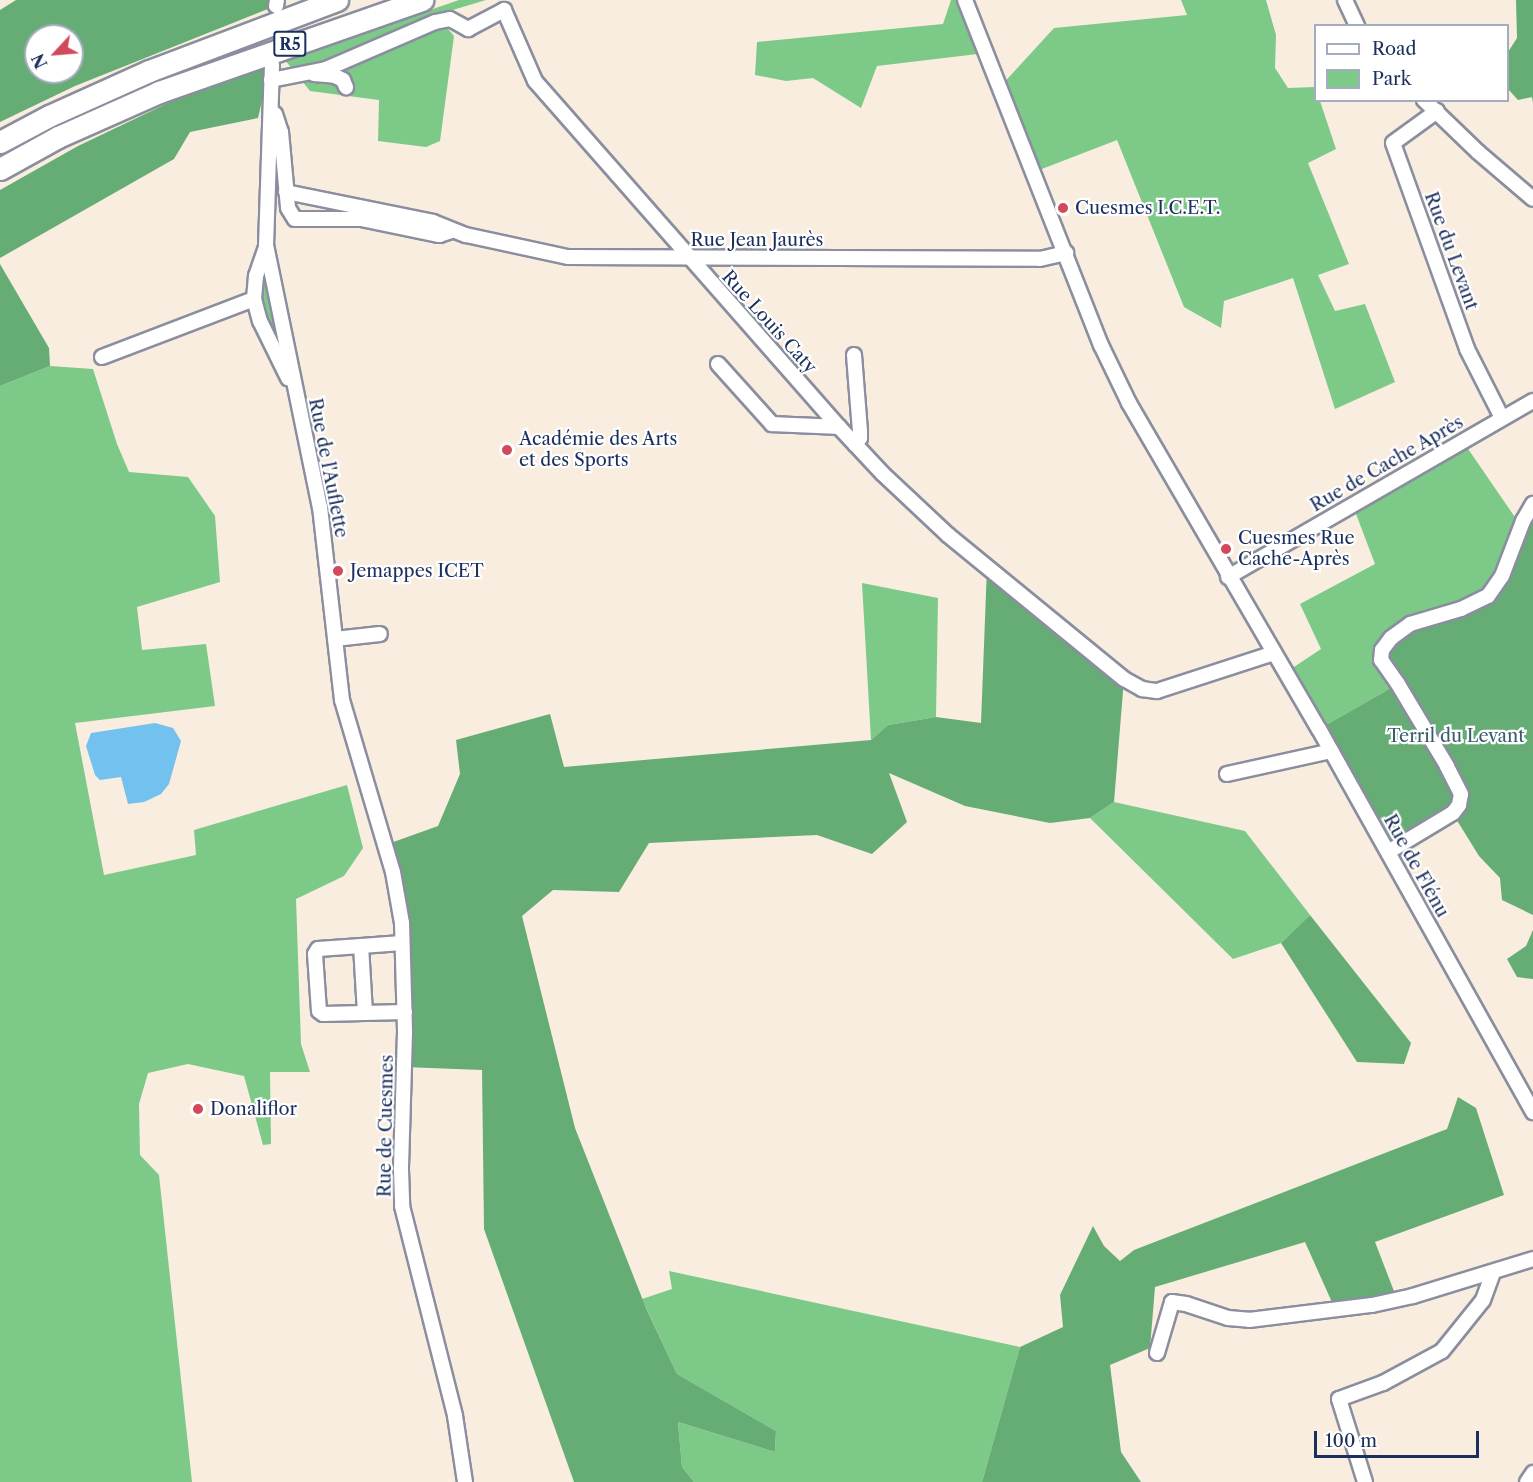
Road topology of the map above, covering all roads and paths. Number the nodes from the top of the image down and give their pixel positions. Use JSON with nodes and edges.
{"nodes":[{"id":1,"x":337,"y":0,"type":"edge"},
{"id":2,"x":422,"y":0,"type":"edge"},
{"id":3,"x":965,"y":0,"type":"edge"},
{"id":4,"x":1345,"y":0,"type":"edge"},
{"id":5,"x":1356,"y":24,"type":"edge"},
{"id":6,"x":272,"y":65,"type":"dead end"},
{"id":7,"x":306,"y":73,"type":"junction"},
{"id":8,"x":271,"y":80,"type":"junction"},
{"id":9,"x":346,"y":87,"type":"dead end"},
{"id":10,"x":1426,"y":102,"type":"edge"},
{"id":11,"x":272,"y":103,"type":"junction"},
{"id":12,"x":1437,"y":111,"type":"junction"},
{"id":13,"x":0,"y":142,"type":"edge"},
{"id":14,"x":0,"y":169,"type":"edge"},
{"id":15,"x":286,"y":192,"type":"junction"},
{"id":16,"x":1533,"y":199,"type":"edge"},
{"id":17,"x":451,"y":231,"type":"junction"},
{"id":18,"x":266,"y":245,"type":"junction"},
{"id":19,"x":1066,"y":253,"type":"junction"},
{"id":20,"x":688,"y":257,"type":"junction"},
{"id":21,"x":254,"y":299,"type":"junction"},
{"id":22,"x":854,"y":355,"type":"dead end"},
{"id":23,"x":102,"y":357,"type":"dead end"},
{"id":24,"x":718,"y":364,"type":"dead end"},
{"id":25,"x":296,"y":393,"type":"junction"},
{"id":26,"x":1533,"y":401,"type":"edge"},
{"id":27,"x":1502,"y":418,"type":"junction"},
{"id":28,"x":839,"y":427,"type":"junction"},
{"id":29,"x":855,"y":444,"type":"junction"},
{"id":30,"x":1533,"y":504,"type":"edge"},
{"id":31,"x":1228,"y":577,"type":"junction"},
{"id":32,"x":380,"y":634,"type":"dead end"},
{"id":33,"x":335,"y":639,"type":"junction"},
{"id":34,"x":1274,"y":653,"type":"junction"},
{"id":35,"x":1239,"y":664,"type":"junction"},
{"id":36,"x":1183,"y":692,"type":"dead end"},
{"id":37,"x":1332,"y":751,"type":"junction"},
{"id":38,"x":1227,"y":774,"type":"dead end"},
{"id":39,"x":1388,"y":852,"type":"junction"},
{"id":40,"x":393,"y":872,"type":"joint"},
{"id":41,"x":402,"y":943,"type":"junction"},
{"id":42,"x":361,"y":946,"type":"junction"},
{"id":43,"x":405,"y":1012,"type":"junction"},
{"id":44,"x":365,"y":1013,"type":"junction"},
{"id":45,"x":1533,"y":1112,"type":"edge"},
{"id":46,"x":1533,"y":1258,"type":"edge"},
{"id":47,"x":1493,"y":1272,"type":"junction"},
{"id":48,"x":1157,"y":1353,"type":"dead end"},
{"id":49,"x":1533,"y":1473,"type":"edge"},
{"id":50,"x":465,"y":1482,"type":"edge"},
{"id":51,"x":1365,"y":1482,"type":"edge"},
{"id":52,"x":1527,"y":1482,"type":"edge"}],
"edges":[{"from":1,"to":13,"type":"highway","number":"R5"},
{"from":2,"to":14,"type":"highway","number":"R5"},
{"from":3,"to":19,"type":"street","name":"Rue de Flénu"},
{"from":4,"to":5,"type":"street"},
{"from":6,"to":8,"type":"street","name":"Rue de l'Auflette"},
{"from":7,"to":8,"type":"street","name":"Rue Louis Caty"},
{"from":7,"to":9,"type":"street"},
{"from":7,"to":20,"type":"street","name":"Rue Louis Caty"},
{"from":8,"to":11,"type":"street","name":"Rue de l'Auflette"},
{"from":10,"to":12,"type":"street"},
{"from":11,"to":15,"type":"street","name":"Rue Jean Jaurès"},
{"from":11,"to":18,"type":"street","name":"Rue de l'Auflette"},
{"from":12,"to":16,"type":"street"},
{"from":12,"to":27,"type":"street","name":"Rue du Levant"},
{"from":15,"to":17,"type":"street","name":"Rue Jean Jaurès"},
{"from":15,"to":17,"type":"street","name":"Rue Jean Jaurès"},
{"from":17,"to":20,"type":"street","name":"Rue Jean Jaurès"},
{"from":18,"to":21,"type":"street"},
{"from":18,"to":25,"type":"street","name":"Rue de l'Auflette"},
{"from":19,"to":20,"type":"street","name":"Rue Jean Jaurès"},
{"from":19,"to":31,"type":"street","name":"Rue de Flénu"},
{"from":20,"to":28,"type":"street","name":"Rue Louis Caty"},
{"from":21,"to":23,"type":"street"},
{"from":21,"to":25,"type":"street"},
{"from":22,"to":29,"type":"street"},
{"from":24,"to":28,"type":"street"},
{"from":25,"to":33,"type":"street","name":"Rue de l'Auflette"},
{"from":26,"to":27,"type":"street","name":"Rue de Cache Après"},
{"from":27,"to":31,"type":"street","name":"Rue de Cache Après"},
{"from":28,"to":29,"type":"street","name":"Rue Louis Caty"},
{"from":29,"to":35,"type":"street","name":"Rue Louis Caty"},
{"from":30,"to":39,"type":"street"},
{"from":31,"to":34,"type":"street","name":"Rue de Flénu"},
{"from":32,"to":33,"type":"street"},
{"from":33,"to":40,"type":"street","name":"Rue de l'Auflette"},
{"from":34,"to":35,"type":"street","name":"Rue Louis Caty"},
{"from":34,"to":37,"type":"street","name":"Rue de Flénu"},
{"from":35,"to":36,"type":"street"},
{"from":37,"to":38,"type":"street"},
{"from":37,"to":39,"type":"street","name":"Rue de Flénu"},
{"from":39,"to":45,"type":"street","name":"Rue de Flénu"},
{"from":40,"to":41,"type":"street","name":"Rue de Cuesmes"},
{"from":41,"to":42,"type":"street"},
{"from":41,"to":43,"type":"street","name":"Rue de Cuesmes"},
{"from":42,"to":44,"type":"street"},
{"from":42,"to":44,"type":"street"},
{"from":43,"to":44,"type":"street"},
{"from":43,"to":50,"type":"street","name":"Rue de Cuesmes"},
{"from":46,"to":47,"type":"street"},
{"from":47,"to":48,"type":"street"},
{"from":47,"to":51,"type":"street"},
{"from":49,"to":52,"type":"street"}]}
